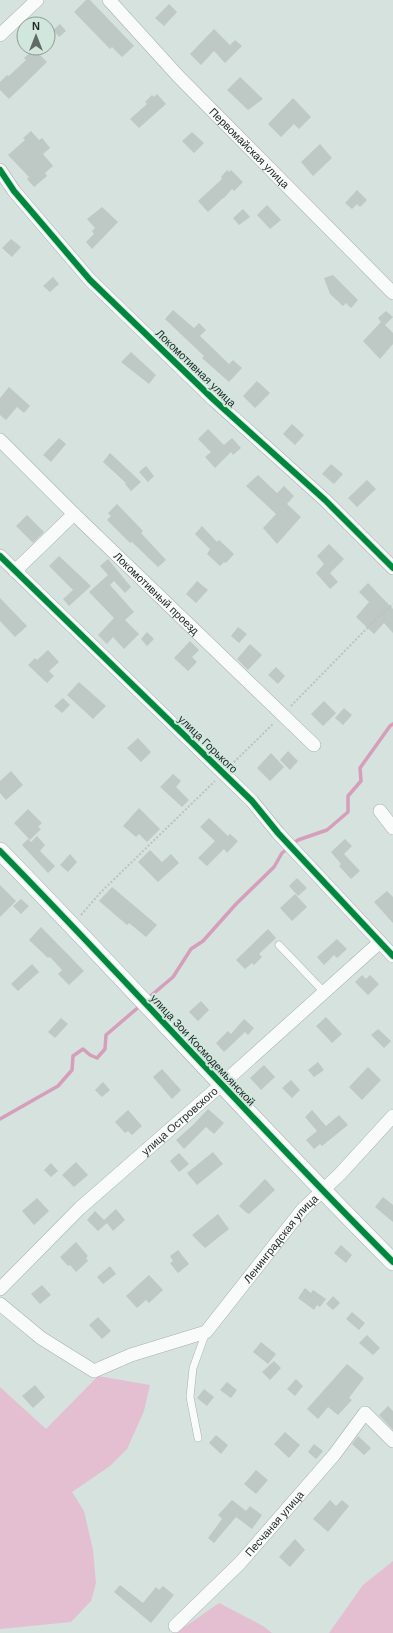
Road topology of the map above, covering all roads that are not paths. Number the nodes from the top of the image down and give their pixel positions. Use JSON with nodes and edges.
{"nodes":[{"id":1,"x":37,"y":0,"type":"edge"},
{"id":2,"x":109,"y":0,"type":"edge"},
{"id":3,"x":0,"y":35,"type":"edge"},
{"id":4,"x":0,"y":170,"type":"edge"},
{"id":5,"x":393,"y":293,"type":"edge"},
{"id":6,"x":0,"y":440,"type":"edge"},
{"id":7,"x":74,"y":514,"type":"junction"},
{"id":8,"x":0,"y":556,"type":"edge"},
{"id":9,"x":393,"y":568,"type":"edge"},
{"id":10,"x":15,"y":571,"type":"junction"},
{"id":11,"x":314,"y":745,"type":"dead end"},
{"id":12,"x":380,"y":811,"type":"dead end"},
{"id":13,"x":393,"y":828,"type":"edge"},
{"id":14,"x":0,"y":851,"type":"edge"},
{"id":15,"x":380,"y":942,"type":"junction"},
{"id":16,"x":279,"y":945,"type":"dead end"},
{"id":17,"x":393,"y":956,"type":"edge"},
{"id":18,"x":324,"y":992,"type":"junction"},
{"id":19,"x":222,"y":1084,"type":"junction"},
{"id":20,"x":393,"y":1116,"type":"edge"},
{"id":21,"x":322,"y":1191,"type":"junction"},
{"id":22,"x":393,"y":1262,"type":"edge"},
{"id":23,"x":0,"y":1289,"type":"edge"},
{"id":24,"x":0,"y":1304,"type":"edge"},
{"id":25,"x":206,"y":1332,"type":"junction"},
{"id":26,"x":198,"y":1438,"type":"dead end"},
{"id":27,"x":393,"y":1441,"type":"edge"},
{"id":28,"x":175,"y":1626,"type":"dead end"}],
"edges":[{"from":1,"to":3,"type":"street"},
{"from":2,"to":5,"type":"street","name":"Первомайская улица"},
{"from":4,"to":9,"type":"street","name":"Локомотивная улица"},
{"from":6,"to":7,"type":"street","name":"Локомотивный проезд"},
{"from":7,"to":10,"type":"street"},
{"from":7,"to":11,"type":"street","name":"Локомотивный проезд"},
{"from":8,"to":10,"type":"street","name":"улица Горького"},
{"from":10,"to":15,"type":"street","name":"улица Горького"},
{"from":12,"to":13,"type":"street"},
{"from":14,"to":19,"type":"street","name":"улица Зои Космодемьянской"},
{"from":15,"to":17,"type":"street","name":"улица Горького"},
{"from":15,"to":18,"type":"street","name":"улица Островского"},
{"from":16,"to":18,"type":"lane"},
{"from":18,"to":19,"type":"street","name":"улица Островского"},
{"from":19,"to":21,"type":"street","name":"улица Зои Космодемьянской"},
{"from":19,"to":23,"type":"street","name":"улица Островского"},
{"from":20,"to":21,"type":"street","name":"Ленинградская улица"},
{"from":21,"to":22,"type":"street","name":"улица Зои Космодемьянской"},
{"from":21,"to":25,"type":"street","name":"Ленинградская улица"},
{"from":24,"to":25,"type":"street"},
{"from":25,"to":26,"type":"lane"},
{"from":27,"to":28,"type":"street","name":"Песчаная улица"}]}
